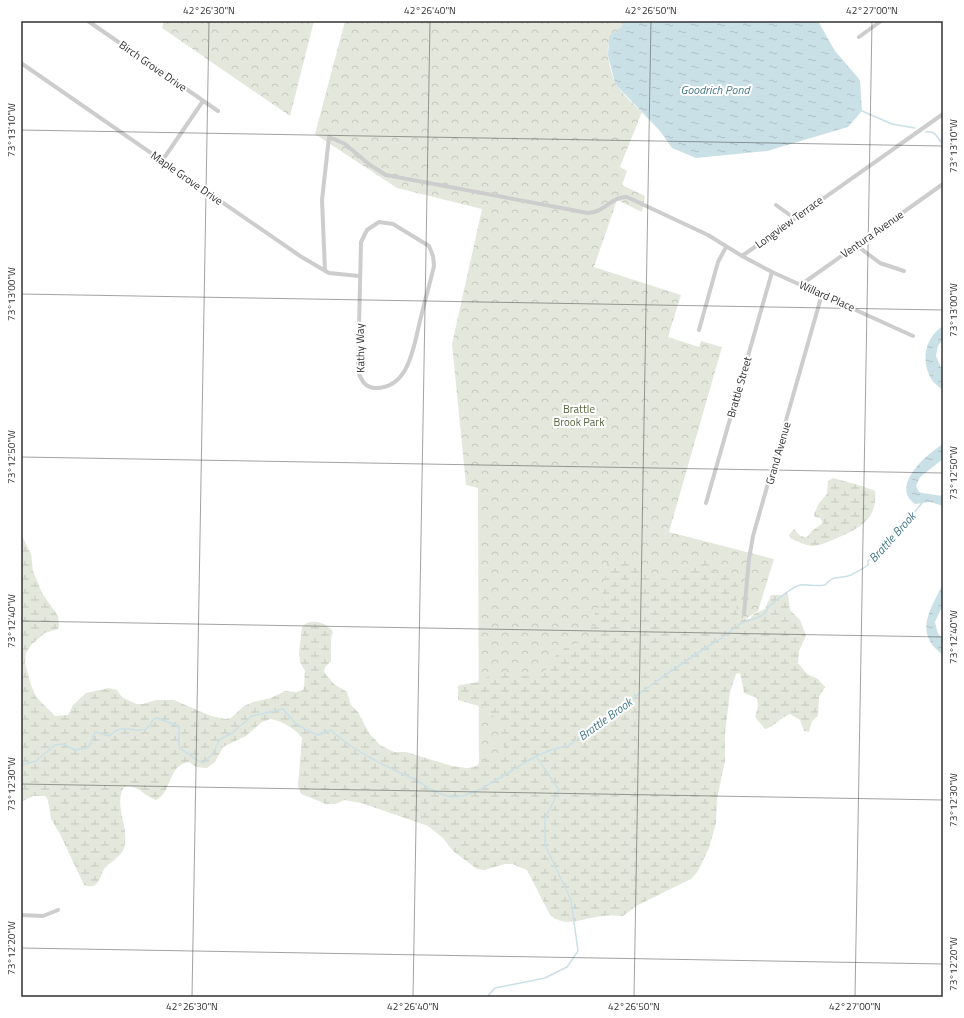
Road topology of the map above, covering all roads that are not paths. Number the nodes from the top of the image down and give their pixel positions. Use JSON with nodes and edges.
{"nodes":[{"id":1,"x":88,"y":21,"type":"edge"},
{"id":2,"x":881,"y":21,"type":"edge"},
{"id":3,"x":859,"y":36,"type":"dead end"},
{"id":4,"x":21,"y":63,"type":"edge"},
{"id":5,"x":203,"y":101,"type":"junction"},
{"id":6,"x":218,"y":111,"type":"dead end"},
{"id":7,"x":943,"y":114,"type":"edge"},
{"id":8,"x":162,"y":161,"type":"junction"},
{"id":9,"x":943,"y":184,"type":"edge"},
{"id":10,"x":776,"y":204,"type":"dead end"},
{"id":11,"x":794,"y":218,"type":"junction"},
{"id":12,"x":856,"y":245,"type":"junction"},
{"id":13,"x":726,"y":247,"type":"junction"},
{"id":14,"x":742,"y":256,"type":"junction"},
{"id":15,"x":325,"y":270,"type":"junction"},
{"id":16,"x":904,"y":271,"type":"dead end"},
{"id":17,"x":772,"y":272,"type":"junction"},
{"id":18,"x":359,"y":276,"type":"junction"},
{"id":19,"x":802,"y":284,"type":"junction"},
{"id":20,"x":822,"y":294,"type":"junction"},
{"id":21,"x":699,"y":330,"type":"dead end"},
{"id":22,"x":913,"y":336,"type":"dead end"},
{"id":23,"x":706,"y":503,"type":"dead end"},
{"id":24,"x":744,"y":614,"type":"dead end"},
{"id":25,"x":58,"y":910,"type":"dead end"},
{"id":26,"x":21,"y":915,"type":"edge"}],
"edges":[{"from":1,"to":5,"type":"street","name":"Birch Grove Drive"},
{"from":2,"to":3,"type":"street"},
{"from":4,"to":8,"type":"street","name":"Maple Grove Drive"},
{"from":5,"to":6,"type":"street","name":"Birch Grove Drive"},
{"from":5,"to":8,"type":"street"},
{"from":7,"to":11,"type":"street","name":"Longview Terrace"},
{"from":8,"to":15,"type":"street","name":"Maple Grove Drive"},
{"from":9,"to":12,"type":"street","name":"Ventura Avenue"},
{"from":10,"to":11,"type":"street"},
{"from":11,"to":14,"type":"street","name":"Longview Terrace"},
{"from":12,"to":16,"type":"street"},
{"from":12,"to":19,"type":"street","name":"Ventura Avenue"},
{"from":13,"to":14,"type":"street"},
{"from":13,"to":15,"type":"street"},
{"from":13,"to":21,"type":"street"},
{"from":14,"to":17,"type":"street","name":"Willard Place"},
{"from":15,"to":18,"type":"street","name":"Maple Grove Drive"},
{"from":17,"to":19,"type":"street","name":"Willard Place"},
{"from":17,"to":23,"type":"street","name":"Brattle Street"},
{"from":18,"to":18,"type":"street","name":"Kathy Way"},
{"from":19,"to":20,"type":"street","name":"Willard Place"},
{"from":20,"to":22,"type":"street","name":"Willard Place"},
{"from":20,"to":24,"type":"street","name":"Grand Avenue"},
{"from":25,"to":26,"type":"street"}]}
